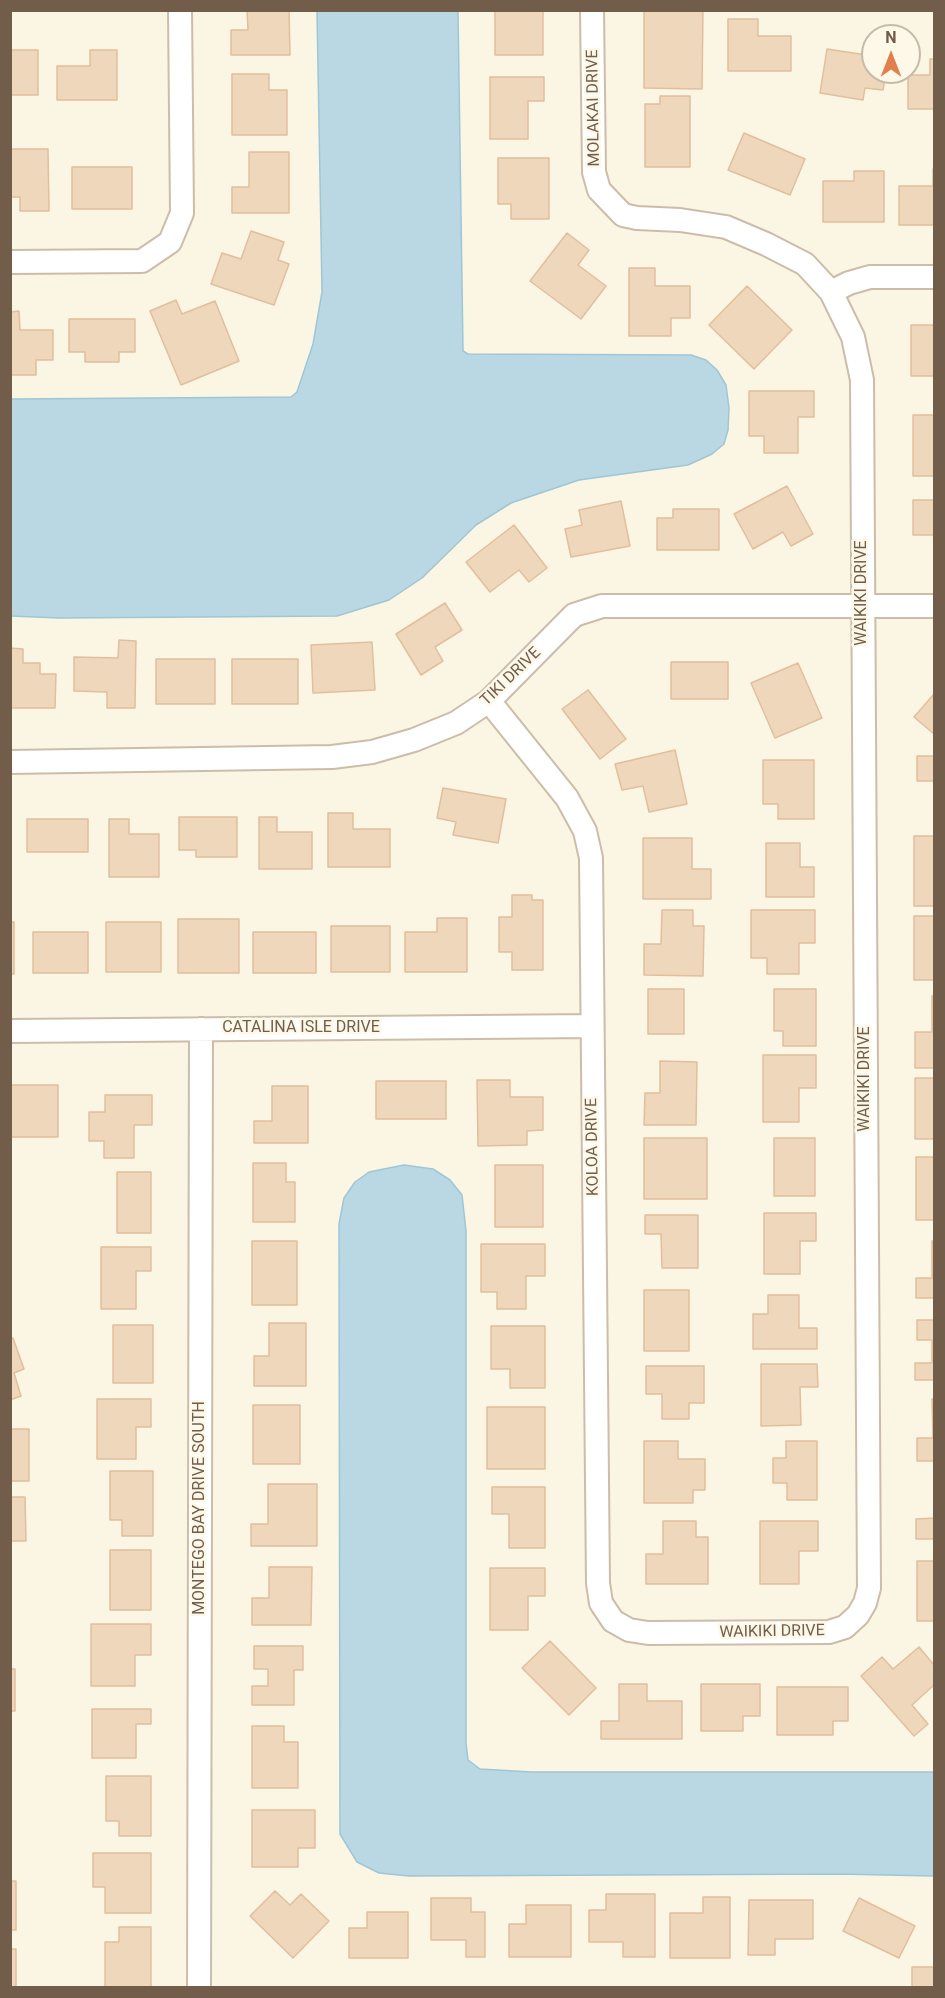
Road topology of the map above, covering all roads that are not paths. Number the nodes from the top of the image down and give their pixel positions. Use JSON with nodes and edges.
{"nodes":[{"id":1,"x":180,"y":10,"type":"edge"},
{"id":2,"x":592,"y":10,"type":"edge"},
{"id":3,"x":608,"y":201,"type":"joint"},
{"id":4,"x":10,"y":262,"type":"edge"},
{"id":5,"x":934,"y":277,"type":"edge"},
{"id":6,"x":831,"y":292,"type":"junction"},
{"id":7,"x":934,"y":606,"type":"edge"},
{"id":8,"x":862,"y":607,"type":"junction"},
{"id":9,"x":489,"y":701,"type":"junction"},
{"id":10,"x":10,"y":762,"type":"edge"},
{"id":11,"x":592,"y":1026,"type":"junction"},
{"id":12,"x":201,"y":1029,"type":"junction"},
{"id":13,"x":10,"y":1031,"type":"edge"},
{"id":14,"x":613,"y":1621,"type":"joint"},
{"id":15,"x":199,"y":1988,"type":"edge"}],
"edges":[{"from":1,"to":4,"type":"street"},
{"from":2,"to":3,"type":"street","name":"MOLAKAI DRIVE"},
{"from":3,"to":6,"type":"street","name":"WAIKIKI DRIVE"},
{"from":5,"to":6,"type":"street"},
{"from":6,"to":8,"type":"street","name":"WAIKIKI DRIVE"},
{"from":7,"to":8,"type":"street","name":"TIKI DRIVE"},
{"from":8,"to":9,"type":"street","name":"TIKI DRIVE"},
{"from":8,"to":14,"type":"street","name":"WAIKIKI DRIVE"},
{"from":9,"to":10,"type":"street","name":"TIKI DRIVE"},
{"from":9,"to":11,"type":"street","name":"KOLOA DRIVE"},
{"from":11,"to":12,"type":"street","name":"CATALINA ISLE DRIVE"},
{"from":11,"to":14,"type":"street","name":"KOLOA DRIVE"},
{"from":12,"to":13,"type":"street","name":"CATALINA ISLE DRIVE"},
{"from":12,"to":15,"type":"street","name":"MONTEGO BAY DRIVE SOUTH"}]}
